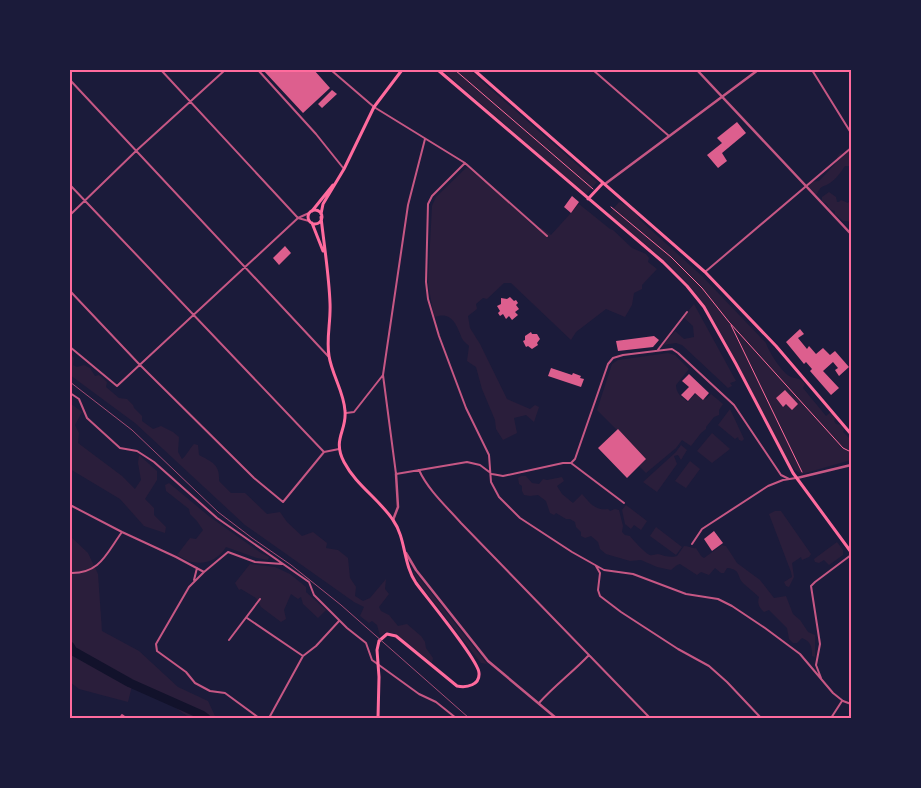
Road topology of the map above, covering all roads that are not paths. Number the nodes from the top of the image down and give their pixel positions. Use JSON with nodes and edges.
{"nodes":[{"id":1,"x":160,"y":70,"type":"edge"},
{"id":2,"x":225,"y":70,"type":"edge"},
{"id":3,"x":258,"y":70,"type":"edge"},
{"id":4,"x":331,"y":70,"type":"edge"},
{"id":5,"x":402,"y":70,"type":"edge"},
{"id":6,"x":438,"y":70,"type":"edge"},
{"id":7,"x":474,"y":70,"type":"edge"},
{"id":8,"x":593,"y":70,"type":"edge"},
{"id":9,"x":697,"y":70,"type":"edge"},
{"id":10,"x":758,"y":70,"type":"edge"},
{"id":11,"x":812,"y":70,"type":"edge"},
{"id":12,"x":70,"y":80,"type":"edge"},
{"id":13,"x":723,"y":97,"type":"junction"},
{"id":14,"x":191,"y":102,"type":"junction"},
{"id":15,"x":374,"y":107,"type":"junction"},
{"id":16,"x":851,"y":133,"type":"edge"},
{"id":17,"x":669,"y":136,"type":"junction"},
{"id":18,"x":425,"y":139,"type":"junction"},
{"id":19,"x":851,"y":148,"type":"edge"},
{"id":20,"x":137,"y":150,"type":"junction"},
{"id":21,"x":465,"y":163,"type":"junction"},
{"id":22,"x":344,"y":169,"type":"junction"},
{"id":23,"x":341,"y":175,"type":"junction"},
{"id":24,"x":604,"y":184,"type":"junction"},
{"id":25,"x":70,"y":185,"type":"edge"},
{"id":26,"x":807,"y":186,"type":"junction"},
{"id":27,"x":588,"y":199,"type":"junction"},
{"id":28,"x":85,"y":201,"type":"junction"},
{"id":29,"x":310,"y":212,"type":"junction"},
{"id":30,"x":70,"y":214,"type":"edge"},
{"id":31,"x":321,"y":215,"type":"junction"},
{"id":32,"x":298,"y":218,"type":"junction"},
{"id":33,"x":311,"y":222,"type":"junction"},
{"id":34,"x":851,"y":234,"type":"edge"},
{"id":35,"x":548,"y":236,"type":"dead end"},
{"id":36,"x":326,"y":262,"type":"junction"},
{"id":37,"x":245,"y":268,"type":"junction"},
{"id":38,"x":705,"y":272,"type":"junction"},
{"id":39,"x":70,"y":291,"type":"edge"},
{"id":40,"x":688,"y":312,"type":"dead end"},
{"id":41,"x":192,"y":315,"type":"junction"},
{"id":42,"x":70,"y":347,"type":"edge"},
{"id":43,"x":657,"y":351,"type":"junction"},
{"id":44,"x":329,"y":357,"type":"junction"},
{"id":45,"x":140,"y":365,"type":"junction"},
{"id":46,"x":383,"y":375,"type":"junction"},
{"id":47,"x":70,"y":393,"type":"edge"},
{"id":48,"x":346,"y":413,"type":"junction"},
{"id":49,"x":851,"y":434,"type":"edge"},
{"id":50,"x":340,"y":449,"type":"junction"},
{"id":51,"x":324,"y":452,"type":"junction"},
{"id":52,"x":571,"y":463,"type":"junction"},
{"id":53,"x":851,"y":464,"type":"edge"},
{"id":54,"x":419,"y":470,"type":"junction"},
{"id":55,"x":396,"y":474,"type":"junction"},
{"id":56,"x":492,"y":474,"type":"junction"},
{"id":57,"x":796,"y":478,"type":"junction"},
{"id":58,"x":789,"y":479,"type":"junction"},
{"id":59,"x":624,"y":503,"type":"dead end"},
{"id":60,"x":70,"y":505,"type":"edge"},
{"id":61,"x":393,"y":520,"type":"junction"},
{"id":62,"x":122,"y":532,"type":"junction"},
{"id":63,"x":692,"y":544,"type":"dead end"},
{"id":64,"x":404,"y":550,"type":"junction"},
{"id":65,"x":851,"y":554,"type":"edge"},
{"id":66,"x":282,"y":564,"type":"junction"},
{"id":67,"x":596,"y":566,"type":"junction"},
{"id":68,"x":196,"y":568,"type":"junction"},
{"id":69,"x":204,"y":572,"type":"junction"},
{"id":70,"x":70,"y":573,"type":"edge"},
{"id":71,"x":194,"y":582,"type":"junction"},
{"id":72,"x":260,"y":600,"type":"dead end"},
{"id":73,"x":247,"y":618,"type":"junction"},
{"id":74,"x":339,"y":621,"type":"junction"},
{"id":75,"x":229,"y":640,"type":"dead end"},
{"id":76,"x":589,"y":655,"type":"junction"},
{"id":77,"x":303,"y":656,"type":"junction"},
{"id":78,"x":378,"y":665,"type":"junction"},
{"id":79,"x":822,"y":682,"type":"junction"},
{"id":80,"x":843,"y":700,"type":"junction"},
{"id":81,"x":539,"y":703,"type":"junction"},
{"id":82,"x":851,"y":704,"type":"edge"},
{"id":83,"x":120,"y":718,"type":"edge"},
{"id":84,"x":126,"y":718,"type":"edge"},
{"id":85,"x":259,"y":718,"type":"edge"},
{"id":86,"x":269,"y":718,"type":"edge"},
{"id":87,"x":378,"y":718,"type":"edge"},
{"id":88,"x":456,"y":718,"type":"edge"},
{"id":89,"x":556,"y":718,"type":"edge"},
{"id":90,"x":650,"y":718,"type":"edge"},
{"id":91,"x":761,"y":718,"type":"edge"},
{"id":92,"x":831,"y":718,"type":"edge"}],
"edges":[{"from":1,"to":14,"type":"street"},
{"from":2,"to":14,"type":"street"},
{"from":3,"to":22,"type":"street"},
{"from":4,"to":15,"type":"street"},
{"from":5,"to":15,"type":"main road"},
{"from":6,"to":27,"type":"main road"},
{"from":7,"to":24,"type":"main road"},
{"from":8,"to":17,"type":"street"},
{"from":9,"to":13,"type":"street"},
{"from":10,"to":13,"type":"street"},
{"from":11,"to":16,"type":"street"},
{"from":12,"to":20,"type":"street"},
{"from":13,"to":17,"type":"street"},
{"from":13,"to":26,"type":"street"},
{"from":14,"to":20,"type":"street"},
{"from":14,"to":32,"type":"street"},
{"from":15,"to":18,"type":"street"},
{"from":15,"to":22,"type":"main road"},
{"from":17,"to":24,"type":"street"},
{"from":18,"to":21,"type":"street"},
{"from":18,"to":46,"type":"street"},
{"from":19,"to":26,"type":"street"},
{"from":20,"to":28,"type":"street"},
{"from":20,"to":37,"type":"street"},
{"from":21,"to":35,"type":"street"},
{"from":21,"to":56,"type":"street"},
{"from":22,"to":23,"type":"main road"},
{"from":23,"to":29,"type":"main road"},
{"from":23,"to":31,"type":"main road"},
{"from":24,"to":27,"type":"main road"},
{"from":24,"to":38,"type":"main road"},
{"from":25,"to":28,"type":"street"},
{"from":26,"to":34,"type":"street"},
{"from":26,"to":38,"type":"street"},
{"from":27,"to":57,"type":"main road"},
{"from":28,"to":30,"type":"street"},
{"from":28,"to":41,"type":"street"},
{"from":29,"to":31,"type":"main road"},
{"from":29,"to":32,"type":"street"},
{"from":29,"to":33,"type":"main road"},
{"from":31,"to":33,"type":"main road"},
{"from":31,"to":36,"type":"main road"},
{"from":32,"to":33,"type":"street"},
{"from":32,"to":37,"type":"street"},
{"from":33,"to":36,"type":"main road"},
{"from":36,"to":44,"type":"main road"},
{"from":37,"to":41,"type":"street"},
{"from":37,"to":44,"type":"street"},
{"from":38,"to":49,"type":"main road"},
{"from":39,"to":45,"type":"street"},
{"from":40,"to":43,"type":"street"},
{"from":41,"to":45,"type":"street"},
{"from":41,"to":51,"type":"street"},
{"from":42,"to":45,"type":"street"},
{"from":43,"to":52,"type":"street"},
{"from":43,"to":58,"type":"street"},
{"from":44,"to":48,"type":"main road"},
{"from":45,"to":51,"type":"street"},
{"from":46,"to":48,"type":"street"},
{"from":46,"to":55,"type":"street"},
{"from":47,"to":66,"type":"street"},
{"from":48,"to":50,"type":"main road"},
{"from":50,"to":51,"type":"street"},
{"from":50,"to":61,"type":"main road"},
{"from":52,"to":56,"type":"street"},
{"from":52,"to":59,"type":"street"},
{"from":53,"to":57,"type":"street"},
{"from":54,"to":55,"type":"street"},
{"from":54,"to":56,"type":"street"},
{"from":54,"to":76,"type":"street"},
{"from":55,"to":61,"type":"street"},
{"from":56,"to":67,"type":"street"},
{"from":57,"to":58,"type":"street"},
{"from":57,"to":65,"type":"main road"},
{"from":58,"to":63,"type":"street"},
{"from":60,"to":62,"type":"street"},
{"from":61,"to":64,"type":"main road"},
{"from":62,"to":68,"type":"street"},
{"from":62,"to":70,"type":"street"},
{"from":64,"to":78,"type":"main road"},
{"from":64,"to":81,"type":"street"},
{"from":65,"to":79,"type":"street"},
{"from":66,"to":69,"type":"street"},
{"from":66,"to":74,"type":"street"},
{"from":67,"to":79,"type":"street"},
{"from":67,"to":91,"type":"street"},
{"from":68,"to":69,"type":"street"},
{"from":68,"to":71,"type":"street"},
{"from":69,"to":71,"type":"street"},
{"from":71,"to":85,"type":"street"},
{"from":72,"to":73,"type":"street"},
{"from":73,"to":75,"type":"street"},
{"from":73,"to":77,"type":"street"},
{"from":74,"to":77,"type":"street"},
{"from":74,"to":78,"type":"street"},
{"from":76,"to":81,"type":"street"},
{"from":76,"to":90,"type":"street"},
{"from":77,"to":86,"type":"street"},
{"from":78,"to":87,"type":"main road"},
{"from":78,"to":88,"type":"street"},
{"from":79,"to":80,"type":"street"},
{"from":80,"to":82,"type":"street"},
{"from":80,"to":92,"type":"street"},
{"from":81,"to":89,"type":"street"},
{"from":83,"to":84,"type":"street"}]}
